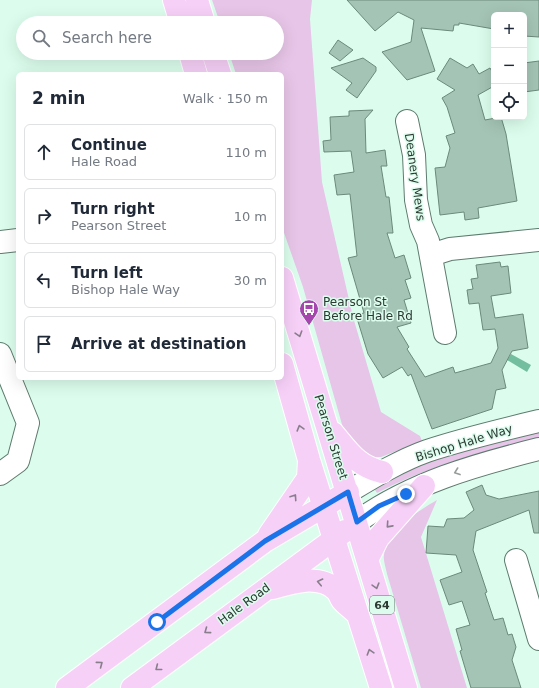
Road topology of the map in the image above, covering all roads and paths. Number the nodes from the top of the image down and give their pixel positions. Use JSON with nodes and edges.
{"nodes":[{"id":1,"x":174,"y":0,"type":"edge"},
{"id":2,"x":197,"y":0,"type":"edge"},
{"id":3,"x":179,"y":16,"type":"edge"},
{"id":4,"x":202,"y":16,"type":"edge"},
{"id":5,"x":192,"y":60,"type":"edge"},
{"id":6,"x":215,"y":60,"type":"edge"},
{"id":7,"x":195,"y":72,"type":"edge"},
{"id":8,"x":219,"y":72,"type":"edge"},
{"id":9,"x":407,"y":121,"type":"dead end"},
{"id":10,"x":16,"y":240,"type":"edge"},
{"id":11,"x":539,"y":240,"type":"edge"},
{"id":12,"x":0,"y":242,"type":"edge"},
{"id":13,"x":431,"y":254,"type":"junction"},
{"id":14,"x":284,"y":285,"type":"edge"},
{"id":15,"x":445,"y":333,"type":"dead end"},
{"id":16,"x":0,"y":354,"type":"edge"},
{"id":17,"x":284,"y":371,"type":"edge"},
{"id":18,"x":539,"y":421,"type":"edge"},
{"id":19,"x":327,"y":426,"type":"junction"},
{"id":20,"x":539,"y":449,"type":"edge"},
{"id":21,"x":309,"y":460,"type":"junction"},
{"id":22,"x":382,"y":472,"type":"junction"},
{"id":23,"x":0,"y":474,"type":"edge"},
{"id":24,"x":424,"y":486,"type":"junction"},
{"id":25,"x":348,"y":492,"type":"junction"},
{"id":26,"x":324,"y":506,"type":"junction"},
{"id":27,"x":357,"y":522,"type":"junction"},
{"id":28,"x":334,"y":538,"type":"junction"},
{"id":29,"x":265,"y":541,"type":"junction"},
{"id":30,"x":368,"y":558,"type":"junction"},
{"id":31,"x":516,"y":560,"type":"dead end"},
{"id":32,"x":261,"y":592,"type":"junction"},
{"id":33,"x":359,"y":615,"type":"junction"},
{"id":34,"x":539,"y":639,"type":"edge"},
{"id":35,"x":74,"y":686,"type":"edge"},
{"id":36,"x":132,"y":688,"type":"edge"},
{"id":37,"x":381,"y":688,"type":"edge"},
{"id":38,"x":406,"y":688,"type":"edge"}],
"edges":[{"from":1,"to":3,"type":"main road"},
{"from":2,"to":4,"type":"main road"},
{"from":5,"to":7,"type":"main road"},
{"from":6,"to":8,"type":"main road"},
{"from":9,"to":13,"type":"street","name":"Deanery Mews"},
{"from":10,"to":12,"type":"street"},
{"from":11,"to":13,"type":"street"},
{"from":13,"to":15,"type":"street","name":"Deanery Mews"},
{"from":14,"to":19,"type":"main road","name":"Pearson Street","number":"64","one_way":true},
{"from":16,"to":23,"type":"street"},
{"from":21,"to":17,"type":"main road","number":"64","one_way":true},
{"from":18,"to":22,"type":"street","name":"Bishop Hale Way"},
{"from":19,"to":22,"type":"main road"},
{"from":19,"to":25,"type":"main road","name":"Pearson Street","number":"64"},
{"from":20,"to":24,"type":"street","one_way":true},
{"from":21,"to":26,"type":"main road","number":"64"},
{"from":29,"to":21,"type":"main road","one_way":true},
{"from":22,"to":25,"type":"street","name":"Bishop Hale Way"},
{"from":24,"to":27,"type":"street"},
{"from":24,"to":30,"type":"main road","one_way":true},
{"from":25,"to":26,"type":"main road"},
{"from":25,"to":27,"type":"main road","name":"Pearson Street","number":"64"},
{"from":26,"to":28,"type":"main road","number":"64"},
{"from":26,"to":29,"type":"main road"},
{"from":27,"to":28,"type":"main road","name":"Hale Road"},
{"from":27,"to":30,"type":"main road","name":"Pearson Street","number":"64"},
{"from":28,"to":32,"type":"main road","name":"Hale Road"},
{"from":28,"to":33,"type":"main road","number":"64"},
{"from":35,"to":29,"type":"main road","one_way":true},
{"from":30,"to":38,"type":"main road","name":"Pearson Street","number":"64","one_way":true},
{"from":31,"to":34,"type":"street"},
{"from":33,"to":32,"type":"main road","one_way":true},
{"from":32,"to":36,"type":"main road","name":"Hale Road","one_way":true},
{"from":37,"to":33,"type":"main road","number":"64","one_way":true}]}
